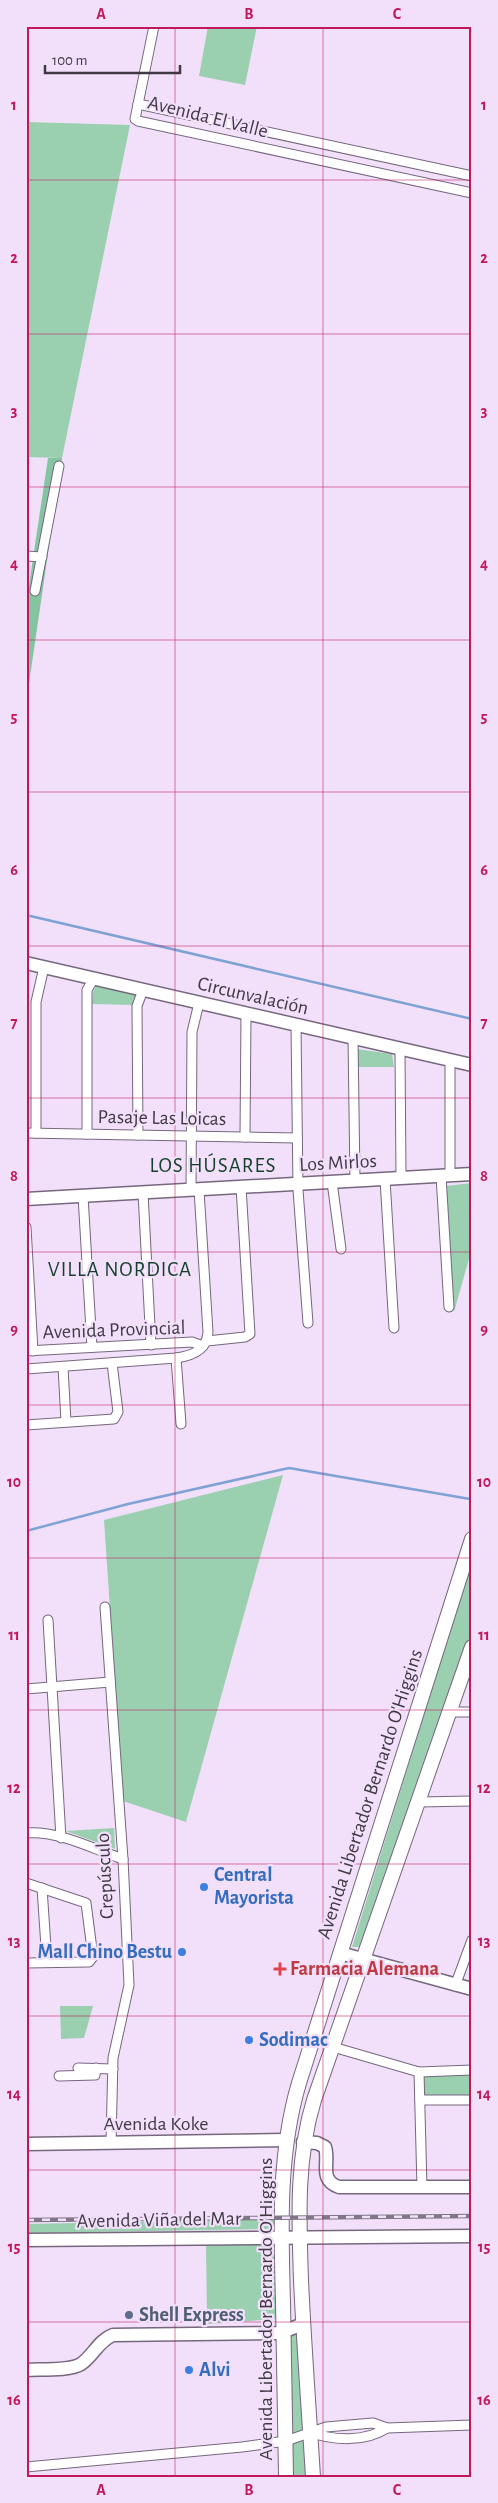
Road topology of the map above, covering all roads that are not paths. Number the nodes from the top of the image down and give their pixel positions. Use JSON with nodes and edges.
{"nodes":[{"id":1,"x":154,"y":26,"type":"edge"},
{"id":2,"x":138,"y":104,"type":"junction"},
{"id":3,"x":219,"y":122,"type":"junction"},
{"id":4,"x":216,"y":138,"type":"junction"},
{"id":5,"x":472,"y":176,"type":"edge"},
{"id":6,"x":472,"y":193,"type":"edge"},
{"id":7,"x":59,"y":466,"type":"dead end"},
{"id":8,"x":26,"y":556,"type":"edge"},
{"id":9,"x":42,"y":557,"type":"junction"},
{"id":10,"x":35,"y":591,"type":"dead end"},
{"id":11,"x":26,"y":963,"type":"edge"},
{"id":12,"x":44,"y":967,"type":"junction"},
{"id":13,"x":94,"y":978,"type":"junction"},
{"id":14,"x":143,"y":990,"type":"junction"},
{"id":15,"x":199,"y":1003,"type":"junction"},
{"id":16,"x":246,"y":1014,"type":"junction"},
{"id":17,"x":296,"y":1025,"type":"junction"},
{"id":18,"x":353,"y":1038,"type":"junction"},
{"id":19,"x":400,"y":1050,"type":"junction"},
{"id":20,"x":450,"y":1060,"type":"junction"},
{"id":21,"x":472,"y":1065,"type":"edge"},
{"id":22,"x":31,"y":1133,"type":"edge"},
{"id":23,"x":87,"y":1134,"type":"junction"},
{"id":24,"x":138,"y":1135,"type":"junction"},
{"id":25,"x":191,"y":1136,"type":"junction"},
{"id":26,"x":246,"y":1137,"type":"junction"},
{"id":27,"x":297,"y":1138,"type":"junction"},
{"id":28,"x":472,"y":1174,"type":"edge"},
{"id":29,"x":445,"y":1176,"type":"junction"},
{"id":30,"x":401,"y":1178,"type":"junction"},
{"id":31,"x":385,"y":1179,"type":"junction"},
{"id":32,"x":355,"y":1181,"type":"junction"},
{"id":33,"x":332,"y":1182,"type":"junction"},
{"id":34,"x":298,"y":1184,"type":"junction"},
{"id":35,"x":241,"y":1187,"type":"junction"},
{"id":36,"x":195,"y":1190,"type":"junction"},
{"id":37,"x":143,"y":1193,"type":"junction"},
{"id":38,"x":82,"y":1196,"type":"junction"},
{"id":39,"x":26,"y":1199,"type":"edge"},
{"id":40,"x":26,"y":1227,"type":"edge"},
{"id":41,"x":341,"y":1249,"type":"dead end"},
{"id":42,"x":449,"y":1307,"type":"dead end"},
{"id":43,"x":308,"y":1323,"type":"dead end"},
{"id":44,"x":394,"y":1328,"type":"dead end"},
{"id":45,"x":205,"y":1343,"type":"junction"},
{"id":46,"x":151,"y":1345,"type":"junction"},
{"id":47,"x":92,"y":1348,"type":"junction"},
{"id":48,"x":30,"y":1351,"type":"edge"},
{"id":49,"x":176,"y":1358,"type":"junction"},
{"id":50,"x":112,"y":1363,"type":"junction"},
{"id":51,"x":62,"y":1367,"type":"junction"},
{"id":52,"x":26,"y":1369,"type":"edge"},
{"id":53,"x":66,"y":1422,"type":"junction"},
{"id":54,"x":180,"y":1424,"type":"dead end"},
{"id":55,"x":26,"y":1425,"type":"edge"},
{"id":56,"x":472,"y":1539,"type":"edge"},
{"id":57,"x":469,"y":1561,"type":"edge"},
{"id":58,"x":105,"y":1607,"type":"dead end"},
{"id":59,"x":48,"y":1620,"type":"dead end"},
{"id":60,"x":472,"y":1647,"type":"edge"},
{"id":61,"x":110,"y":1682,"type":"junction"},
{"id":62,"x":52,"y":1687,"type":"junction"},
{"id":63,"x":26,"y":1690,"type":"edge"},
{"id":64,"x":449,"y":1712,"type":"junction"},
{"id":65,"x":472,"y":1712,"type":"edge"},
{"id":66,"x":472,"y":1801,"type":"edge"},
{"id":67,"x":418,"y":1802,"type":"junction"},
{"id":68,"x":26,"y":1833,"type":"edge"},
{"id":69,"x":61,"y":1838,"type":"junction"},
{"id":70,"x":123,"y":1859,"type":"junction"},
{"id":71,"x":26,"y":1883,"type":"edge"},
{"id":72,"x":42,"y":1888,"type":"junction"},
{"id":73,"x":472,"y":1940,"type":"edge"},
{"id":74,"x":340,"y":1954,"type":"junction"},
{"id":75,"x":363,"y":1961,"type":"junction"},
{"id":76,"x":47,"y":1962,"type":"junction"},
{"id":77,"x":26,"y":1964,"type":"edge"},
{"id":78,"x":455,"y":1986,"type":"junction"},
{"id":79,"x":472,"y":1989,"type":"edge"},
{"id":80,"x":472,"y":1994,"type":"edge"},
{"id":81,"x":333,"y":2047,"type":"junction"},
{"id":82,"x":78,"y":2068,"type":"dead end"},
{"id":83,"x":96,"y":2068,"type":"junction"},
{"id":84,"x":113,"y":2069,"type":"junction"},
{"id":85,"x":472,"y":2070,"type":"edge"},
{"id":86,"x":419,"y":2072,"type":"junction"},
{"id":87,"x":59,"y":2076,"type":"dead end"},
{"id":88,"x":420,"y":2100,"type":"junction"},
{"id":89,"x":472,"y":2100,"type":"edge"},
{"id":90,"x":286,"y":2140,"type":"junction"},
{"id":91,"x":111,"y":2142,"type":"junction"},
{"id":92,"x":303,"y":2142,"type":"junction"},
{"id":93,"x":26,"y":2144,"type":"edge"},
{"id":94,"x":472,"y":2187,"type":"edge"},
{"id":95,"x":422,"y":2188,"type":"junction"},
{"id":96,"x":472,"y":2236,"type":"edge"},
{"id":97,"x":282,"y":2237,"type":"junction"},
{"id":98,"x":300,"y":2237,"type":"junction"},
{"id":99,"x":26,"y":2240,"type":"edge"},
{"id":100,"x":303,"y":2324,"type":"junction"},
{"id":101,"x":284,"y":2332,"type":"junction"},
{"id":102,"x":26,"y":2370,"type":"edge"},
{"id":103,"x":472,"y":2425,"type":"edge"},
{"id":104,"x":310,"y":2432,"type":"junction"},
{"id":105,"x":286,"y":2441,"type":"junction"},
{"id":106,"x":26,"y":2467,"type":"edge"},
{"id":107,"x":286,"y":2477,"type":"edge"},
{"id":108,"x":313,"y":2477,"type":"edge"}],
"edges":[{"from":1,"to":2,"type":"street"},
{"from":2,"to":3,"type":"street","name":"Avenida El Valle"},
{"from":2,"to":4,"type":"street","name":"Avenida El Valle"},
{"from":3,"to":4,"type":"street"},
{"from":3,"to":5,"type":"street","name":"Avenida El Valle"},
{"from":4,"to":6,"type":"street","name":"Avenida El Valle"},
{"from":7,"to":9,"type":"street"},
{"from":8,"to":9,"type":"street"},
{"from":9,"to":10,"type":"street"},
{"from":11,"to":12,"type":"street","name":"Circunvalación"},
{"from":12,"to":13,"type":"street","name":"Circunvalación"},
{"from":12,"to":22,"type":"street"},
{"from":13,"to":14,"type":"street","name":"Circunvalación"},
{"from":13,"to":23,"type":"street"},
{"from":14,"to":15,"type":"street","name":"Circunvalación"},
{"from":14,"to":24,"type":"street"},
{"from":15,"to":16,"type":"street","name":"Circunvalación"},
{"from":15,"to":25,"type":"street"},
{"from":16,"to":17,"type":"street","name":"Circunvalación"},
{"from":16,"to":26,"type":"street"},
{"from":17,"to":18,"type":"street","name":"Circunvalación"},
{"from":17,"to":27,"type":"street"},
{"from":18,"to":19,"type":"street","name":"Circunvalación"},
{"from":18,"to":32,"type":"street"},
{"from":19,"to":20,"type":"street","name":"Circunvalación"},
{"from":19,"to":30,"type":"street"},
{"from":20,"to":21,"type":"street","name":"Circunvalación"},
{"from":20,"to":29,"type":"street"},
{"from":22,"to":23,"type":"street","name":"Pasaje Las Loicas"},
{"from":23,"to":24,"type":"street","name":"Pasaje Las Loicas"},
{"from":24,"to":25,"type":"street","name":"Pasaje Las Loicas"},
{"from":25,"to":26,"type":"street","name":"Pasaje Las Loicas"},
{"from":25,"to":36,"type":"street"},
{"from":26,"to":27,"type":"street","name":"Pasaje Las Loicas"},
{"from":27,"to":34,"type":"street"},
{"from":28,"to":29,"type":"street","name":"Los Mirlos"},
{"from":29,"to":30,"type":"street","name":"Los Mirlos"},
{"from":29,"to":42,"type":"street"},
{"from":30,"to":31,"type":"street","name":"Los Mirlos"},
{"from":31,"to":32,"type":"street","name":"Los Mirlos"},
{"from":31,"to":44,"type":"street"},
{"from":32,"to":33,"type":"street","name":"Los Mirlos"},
{"from":33,"to":34,"type":"street","name":"Los Mirlos"},
{"from":33,"to":41,"type":"street"},
{"from":34,"to":35,"type":"street","name":"Los Mirlos"},
{"from":34,"to":43,"type":"street"},
{"from":35,"to":36,"type":"street","name":"Los Mirlos"},
{"from":35,"to":45,"type":"street"},
{"from":36,"to":37,"type":"street","name":"Los Mirlos"},
{"from":36,"to":45,"type":"street"},
{"from":37,"to":38,"type":"street","name":"Los Mirlos"},
{"from":37,"to":46,"type":"street"},
{"from":38,"to":39,"type":"street","name":"Los Mirlos"},
{"from":38,"to":47,"type":"street"},
{"from":40,"to":48,"type":"street"},
{"from":45,"to":46,"type":"street","name":"Avenida Provincial"},
{"from":45,"to":49,"type":"street","name":"Avenida Provincial"},
{"from":46,"to":47,"type":"street","name":"Avenida Provincial"},
{"from":47,"to":48,"type":"street","name":"Avenida Provincial"},
{"from":49,"to":50,"type":"street","name":"Avenida Provincial"},
{"from":49,"to":54,"type":"street"},
{"from":50,"to":51,"type":"street","name":"Avenida Provincial"},
{"from":50,"to":53,"type":"street"},
{"from":51,"to":52,"type":"street","name":"Avenida Provincial"},
{"from":51,"to":53,"type":"street"},
{"from":53,"to":55,"type":"street"},
{"from":56,"to":57,"type":"main road","name":"Avenida Libertador Bernardo O'Higgins"},
{"from":57,"to":74,"type":"main road","name":"Avenida Libertador Bernardo O'Higgins"},
{"from":58,"to":61,"type":"street","name":"Crepúsculo"},
{"from":59,"to":62,"type":"street"},
{"from":60,"to":64,"type":"main road","name":"Avenida Libertador Bernardo O'Higgins"},
{"from":61,"to":62,"type":"street"},
{"from":61,"to":70,"type":"street","name":"Crepúsculo"},
{"from":62,"to":63,"type":"street"},
{"from":62,"to":69,"type":"street"},
{"from":64,"to":65,"type":"street"},
{"from":64,"to":67,"type":"main road","name":"Avenida Libertador Bernardo O'Higgins"},
{"from":66,"to":67,"type":"street"},
{"from":67,"to":75,"type":"main road","name":"Avenida Libertador Bernardo O'Higgins"},
{"from":68,"to":69,"type":"street"},
{"from":69,"to":70,"type":"street"},
{"from":70,"to":84,"type":"street","name":"Crepúsculo"},
{"from":71,"to":72,"type":"street"},
{"from":72,"to":76,"type":"street"},
{"from":72,"to":76,"type":"street"},
{"from":73,"to":78,"type":"street"},
{"from":74,"to":75,"type":"street"},
{"from":74,"to":90,"type":"main road","name":"Avenida Libertador Bernardo O'Higgins"},
{"from":75,"to":78,"type":"street"},
{"from":75,"to":81,"type":"main road","name":"Avenida Libertador Bernardo O'Higgins"},
{"from":76,"to":77,"type":"street"},
{"from":78,"to":79,"type":"street"},
{"from":79,"to":80,"type":"street"},
{"from":81,"to":86,"type":"street"},
{"from":81,"to":92,"type":"main road","name":"Avenida Libertador Bernardo O'Higgins"},
{"from":82,"to":83,"type":"street"},
{"from":83,"to":84,"type":"street"},
{"from":83,"to":87,"type":"street"},
{"from":84,"to":91,"type":"street","name":"Crepúsculo"},
{"from":85,"to":86,"type":"street"},
{"from":86,"to":88,"type":"street"},
{"from":88,"to":89,"type":"street"},
{"from":88,"to":95,"type":"street"},
{"from":90,"to":91,"type":"street","name":"Avenida Koke"},
{"from":90,"to":97,"type":"main road","name":"Avenida Libertador Bernardo O'Higgins"},
{"from":91,"to":93,"type":"street","name":"Avenida Koke"},
{"from":92,"to":95,"type":"street"},
{"from":92,"to":98,"type":"main road","name":"Avenida Libertador Bernardo O'Higgins"},
{"from":94,"to":95,"type":"street"},
{"from":96,"to":98,"type":"street","name":"Avenida Viña del Mar"},
{"from":97,"to":98,"type":"street","name":"Avenida Viña del Mar"},
{"from":97,"to":99,"type":"street","name":"Avenida Viña del Mar"},
{"from":97,"to":101,"type":"main road","name":"Avenida Libertador Bernardo O'Higgins"},
{"from":98,"to":100,"type":"main road","name":"Avenida Libertador Bernardo O'Higgins"},
{"from":100,"to":101,"type":"street"},
{"from":100,"to":104,"type":"main road","name":"Avenida Libertador Bernardo O'Higgins"},
{"from":101,"to":102,"type":"street"},
{"from":101,"to":105,"type":"main road","name":"Avenida Libertador Bernardo O'Higgins"},
{"from":103,"to":104,"type":"street"},
{"from":104,"to":105,"type":"street"},
{"from":104,"to":108,"type":"main road","name":"Avenida Libertador Bernardo O'Higgins"},
{"from":105,"to":106,"type":"street"},
{"from":105,"to":107,"type":"main road","name":"Avenida Libertador Bernardo O'Higgins"}]}
